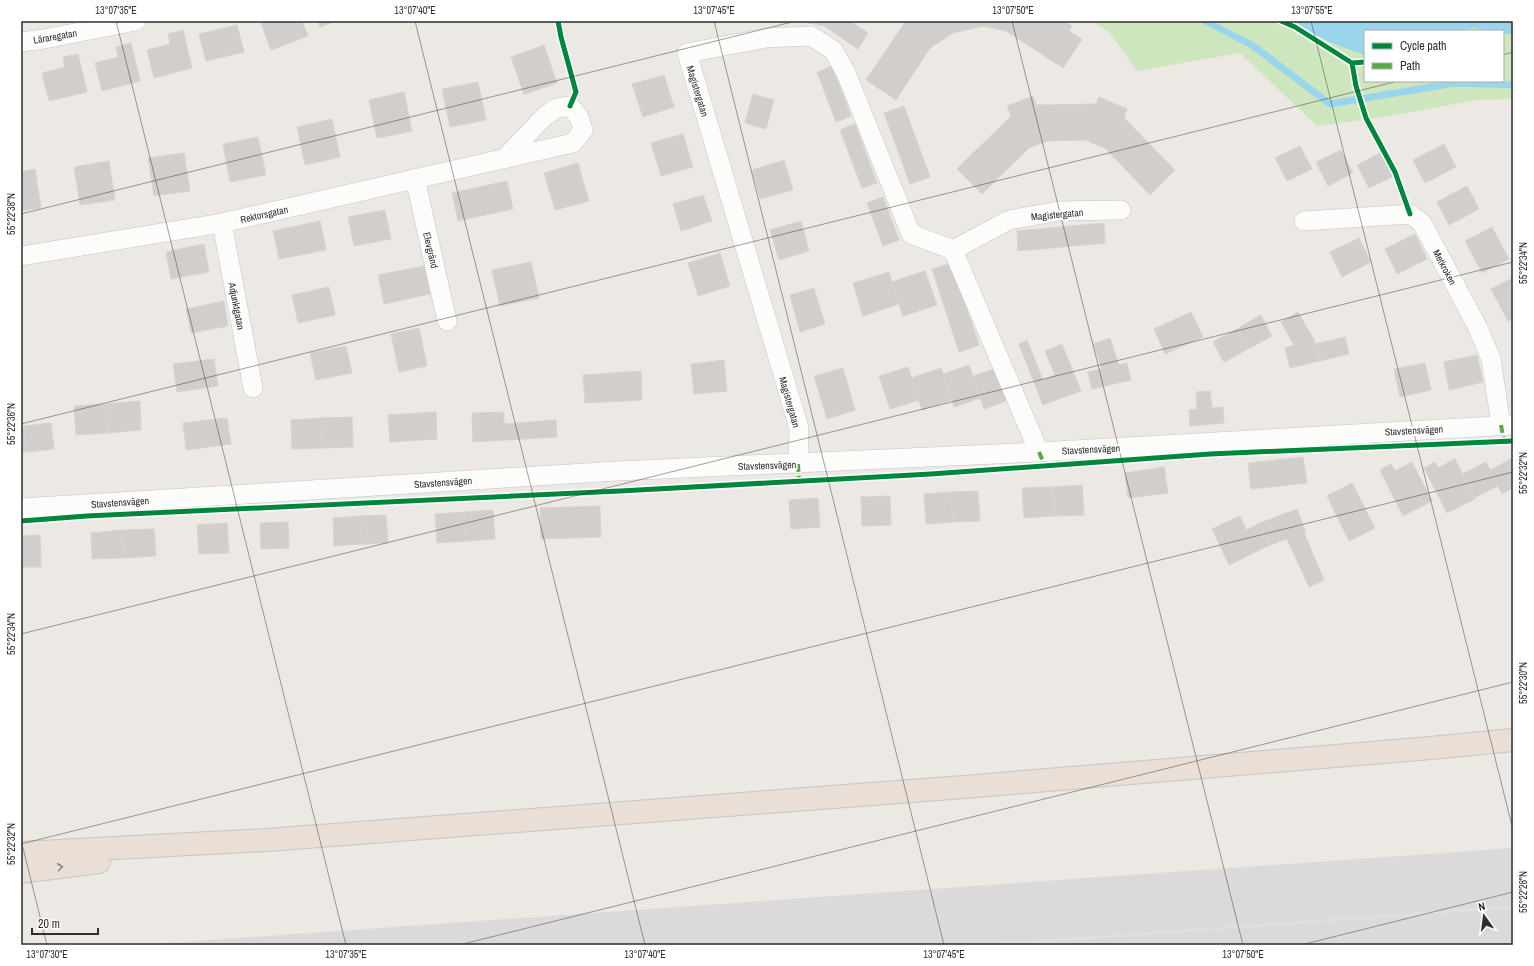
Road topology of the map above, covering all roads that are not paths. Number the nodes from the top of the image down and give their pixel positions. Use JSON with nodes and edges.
{"nodes":[{"id":1,"x":136,"y":21,"type":"edge"},
{"id":2,"x":21,"y":42,"type":"edge"},
{"id":3,"x":504,"y":159,"type":"dead end"},
{"id":4,"x":415,"y":178,"type":"junction"},
{"id":5,"x":1121,"y":210,"type":"dead end"},
{"id":6,"x":1304,"y":221,"type":"dead end"},
{"id":7,"x":222,"y":223,"type":"junction"},
{"id":8,"x":953,"y":250,"type":"junction"},
{"id":9,"x":21,"y":256,"type":"edge"},
{"id":10,"x":447,"y":321,"type":"dead end"},
{"id":11,"x":253,"y":388,"type":"dead end"},
{"id":12,"x":1507,"y":425,"type":"edge"},
{"id":13,"x":1039,"y":452,"type":"junction"},
{"id":14,"x":798,"y":464,"type":"junction"},
{"id":15,"x":21,"y":508,"type":"edge"},
{"id":16,"x":1513,"y":740,"type":"edge"},
{"id":17,"x":267,"y":840,"type":"junction"},
{"id":18,"x":21,"y":853,"type":"edge"},
{"id":19,"x":21,"y":872,"type":"edge"}],
"edges":[{"from":1,"to":2,"type":"street","name":"Läraregatan"},
{"from":3,"to":4,"type":"street","name":"Rektorsgatan"},
{"from":4,"to":7,"type":"street","name":"Rektorsgatan"},
{"from":4,"to":10,"type":"street","name":"Elevgränd"},
{"from":5,"to":8,"type":"street","name":"Magistergatan"},
{"from":6,"to":12,"type":"street","name":"Metkroken"},
{"from":7,"to":9,"type":"street","name":"Rektorsgatan"},
{"from":7,"to":11,"type":"street","name":"Adjunktgatan"},
{"from":8,"to":13,"type":"street"},
{"from":8,"to":14,"type":"street","name":"Magistergatan"},
{"from":12,"to":13,"type":"street","name":"Stavstensvägen"},
{"from":13,"to":14,"type":"street","name":"Stavstensvägen"},
{"from":14,"to":15,"type":"street","name":"Stavstensvägen"},
{"from":16,"to":17,"type":"highway"},
{"from":17,"to":18,"type":"highway"},
{"from":19,"to":17,"type":"highway","one_way":true}]}
